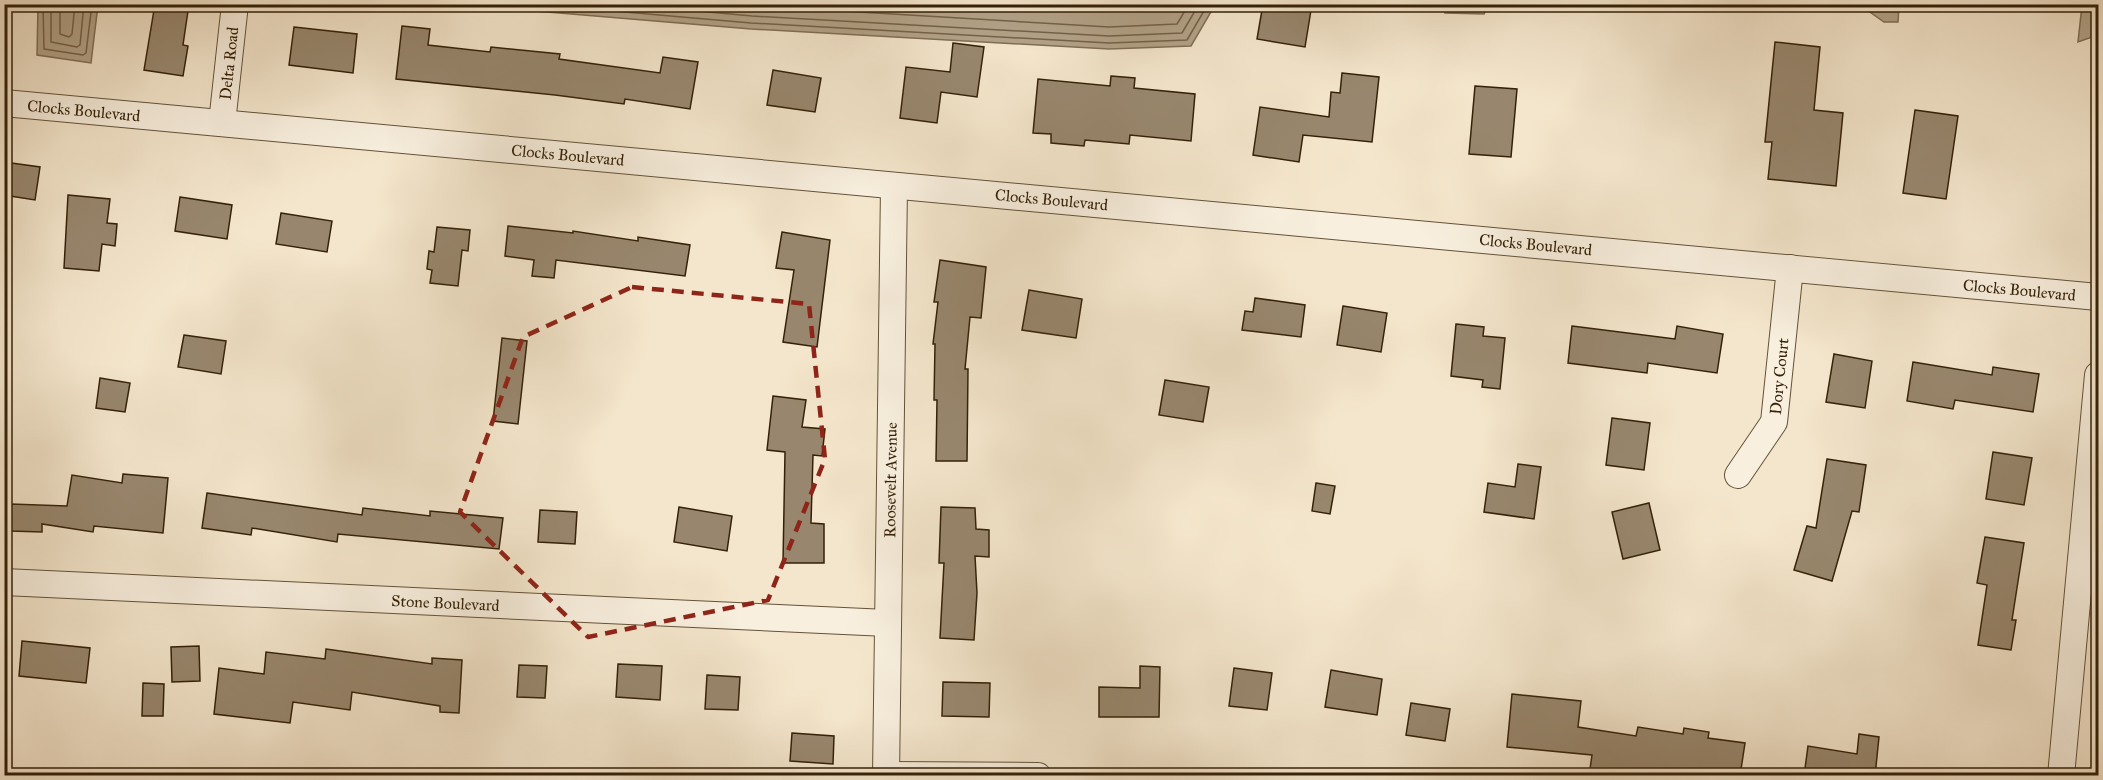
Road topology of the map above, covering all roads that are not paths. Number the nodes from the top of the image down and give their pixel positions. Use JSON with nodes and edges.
{"nodes":[{"id":1,"x":235,"y":4,"type":"edge"},
{"id":2,"x":4,"y":103,"type":"edge"},
{"id":3,"x":222,"y":123,"type":"junction"},
{"id":4,"x":894,"y":187,"type":"junction"},
{"id":5,"x":1790,"y":268,"type":"junction"},
{"id":6,"x":2098,"y":297,"type":"edge"},
{"id":7,"x":2098,"y":375,"type":"edge"},
{"id":8,"x":1738,"y":475,"type":"dead end"},
{"id":9,"x":4,"y":582,"type":"edge"},
{"id":10,"x":887,"y":623,"type":"junction"},
{"id":11,"x":886,"y":775,"type":"edge"},
{"id":12,"x":1038,"y":776,"type":"edge"},
{"id":13,"x":2061,"y":776,"type":"edge"}],
"edges":[{"from":1,"to":3,"type":"street","name":"Delta Road"},
{"from":2,"to":3,"type":"street","name":"Clocks Boulevard"},
{"from":3,"to":4,"type":"street","name":"Clocks Boulevard"},
{"from":4,"to":5,"type":"street","name":"Clocks Boulevard"},
{"from":4,"to":10,"type":"street","name":"Roosevelt Avenue"},
{"from":5,"to":6,"type":"street","name":"Clocks Boulevard"},
{"from":5,"to":8,"type":"street","name":"Dory Court"},
{"from":7,"to":13,"type":"street"},
{"from":9,"to":10,"type":"street","name":"Stone Boulevard"},
{"from":10,"to":11,"type":"street","name":"Roosevelt Avenue"},
{"from":11,"to":12,"type":"street"}]}
